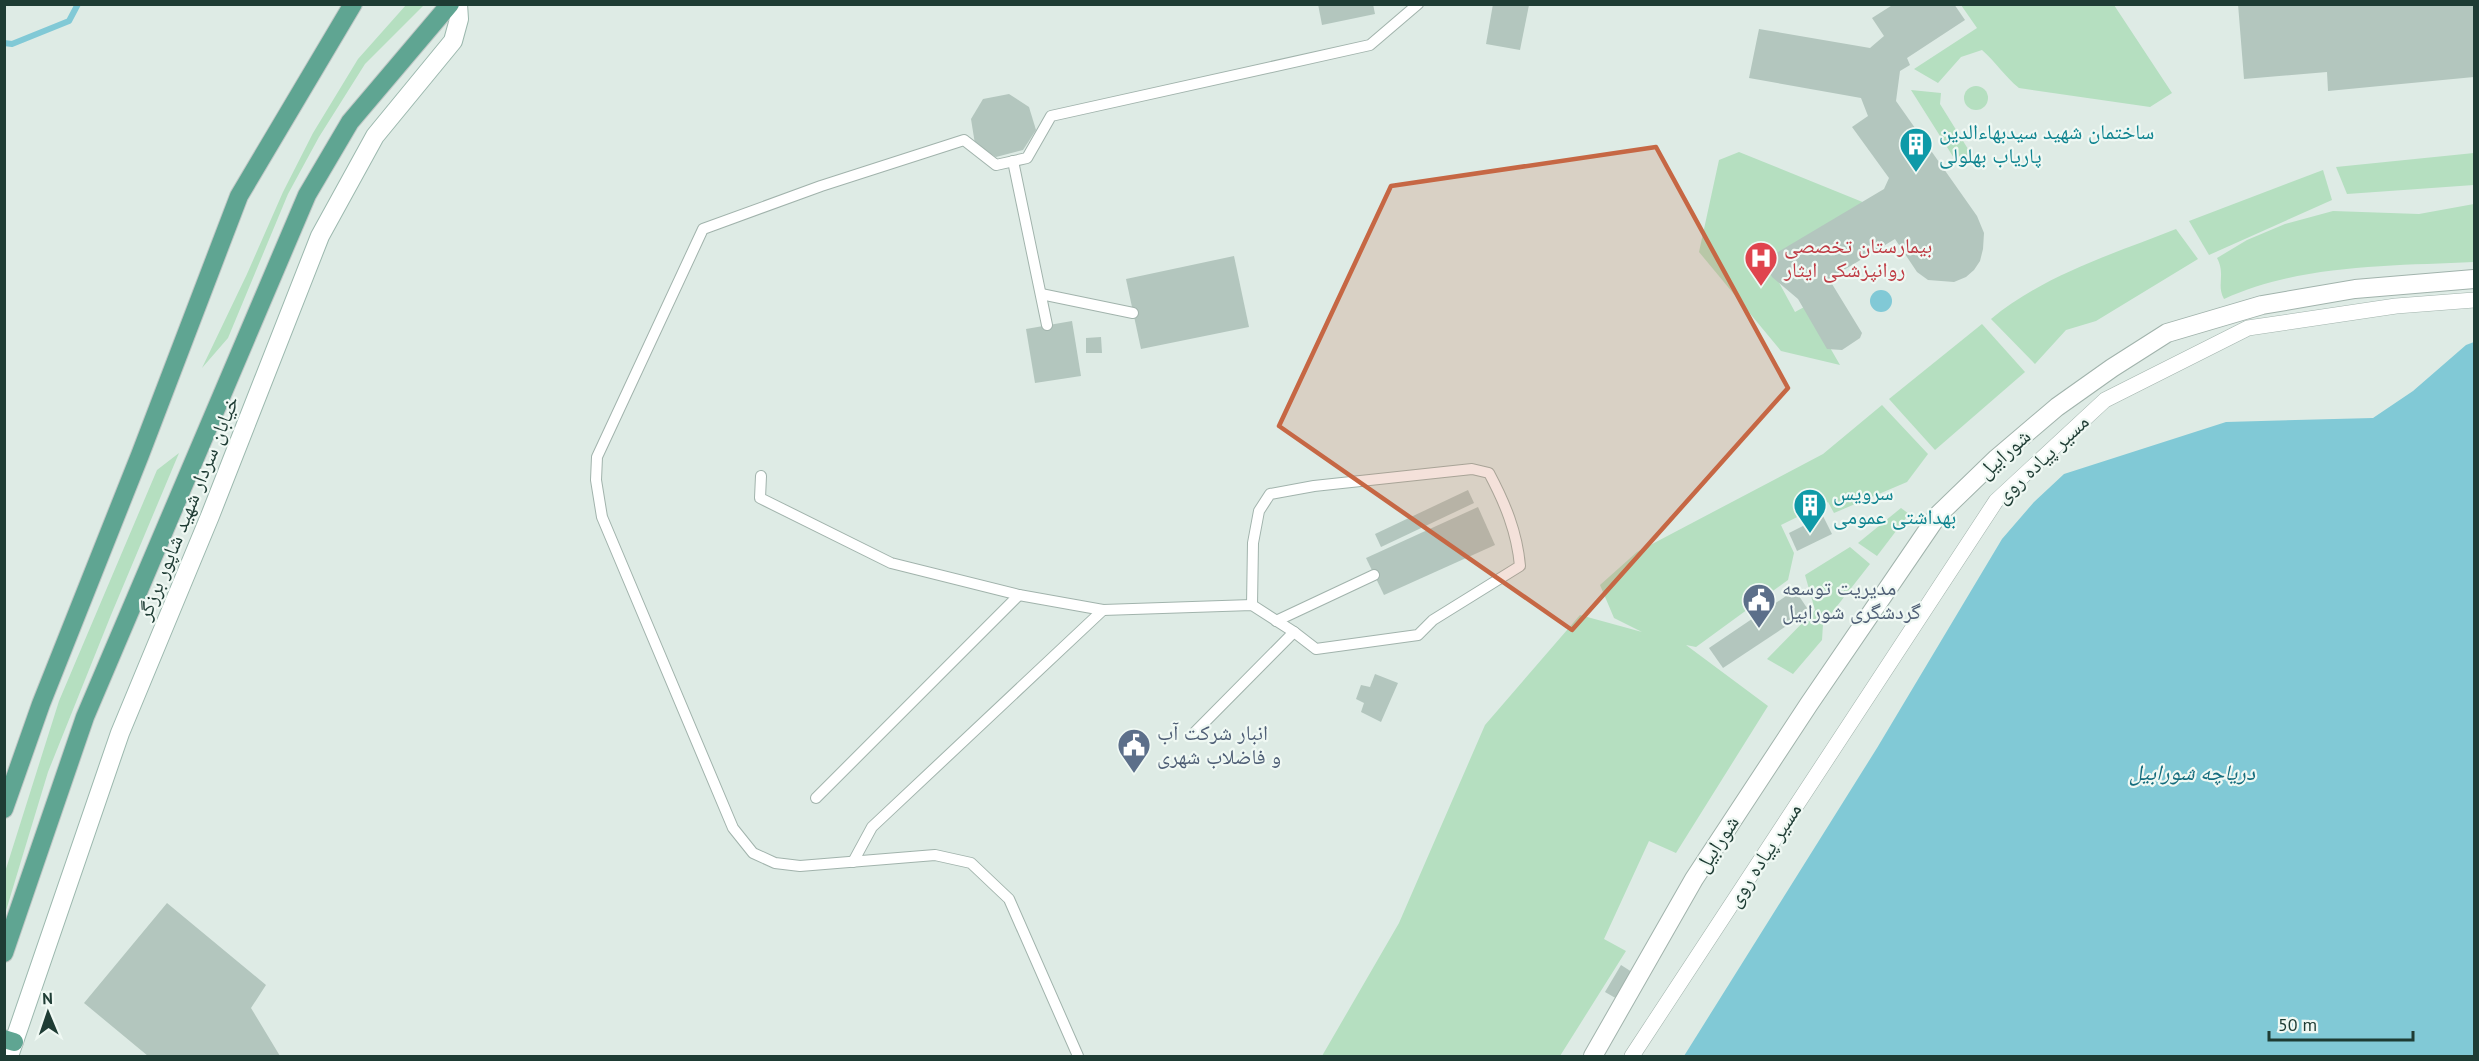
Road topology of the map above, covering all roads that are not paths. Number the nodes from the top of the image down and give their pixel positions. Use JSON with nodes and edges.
{"nodes":[{"id":1,"x":353,"y":4,"type":"edge"},
{"id":2,"x":450,"y":4,"type":"edge"},
{"id":3,"x":458,"y":4,"type":"edge"},
{"id":4,"x":1418,"y":4,"type":"edge"},
{"id":5,"x":1013,"y":161,"type":"junction"},
{"id":6,"x":2475,"y":279,"type":"edge"},
{"id":7,"x":1041,"y":294,"type":"junction"},
{"id":8,"x":2475,"y":300,"type":"edge"},
{"id":9,"x":1133,"y":313,"type":"dead end"},
{"id":10,"x":1047,"y":325,"type":"dead end"},
{"id":11,"x":761,"y":476,"type":"dead end"},
{"id":12,"x":1374,"y":575,"type":"dead end"},
{"id":13,"x":1019,"y":595,"type":"junction"},
{"id":14,"x":1252,"y":605,"type":"junction"},
{"id":15,"x":1103,"y":610,"type":"junction"},
{"id":16,"x":1276,"y":621,"type":"junction"},
{"id":17,"x":1294,"y":632,"type":"junction"},
{"id":18,"x":1192,"y":735,"type":"dead end"},
{"id":19,"x":816,"y":798,"type":"dead end"},
{"id":20,"x":4,"y":809,"type":"edge"},
{"id":21,"x":853,"y":862,"type":"junction"},
{"id":22,"x":4,"y":953,"type":"edge"},
{"id":23,"x":9,"y":1046,"type":"edge"},
{"id":24,"x":1078,"y":1056,"type":"edge"},
{"id":25,"x":1593,"y":1056,"type":"edge"},
{"id":26,"x":1632,"y":1056,"type":"edge"}],
"edges":[{"from":1,"to":20,"type":"main road"},
{"from":2,"to":22,"type":"main road","name":"خیابان سردار شهید شاپور برزگر"},
{"from":3,"to":23,"type":"street","name":"خیابان سردار شهید شاپور برزگر"},
{"from":4,"to":5,"type":"lane"},
{"from":5,"to":7,"type":"lane"},
{"from":5,"to":21,"type":"lane"},
{"from":6,"to":25,"type":"street","name":"شورابیل"},
{"from":7,"to":9,"type":"lane"},
{"from":7,"to":10,"type":"lane"},
{"from":8,"to":26,"type":"street","name":"مسیر پیاده روی"},
{"from":11,"to":13,"type":"lane"},
{"from":12,"to":16,"type":"lane"},
{"from":13,"to":15,"type":"lane"},
{"from":13,"to":19,"type":"lane"},
{"from":14,"to":15,"type":"lane"},
{"from":14,"to":16,"type":"lane"},
{"from":14,"to":17,"type":"lane"},
{"from":15,"to":21,"type":"lane"},
{"from":16,"to":17,"type":"lane"},
{"from":17,"to":18,"type":"lane"},
{"from":21,"to":24,"type":"lane"}]}
